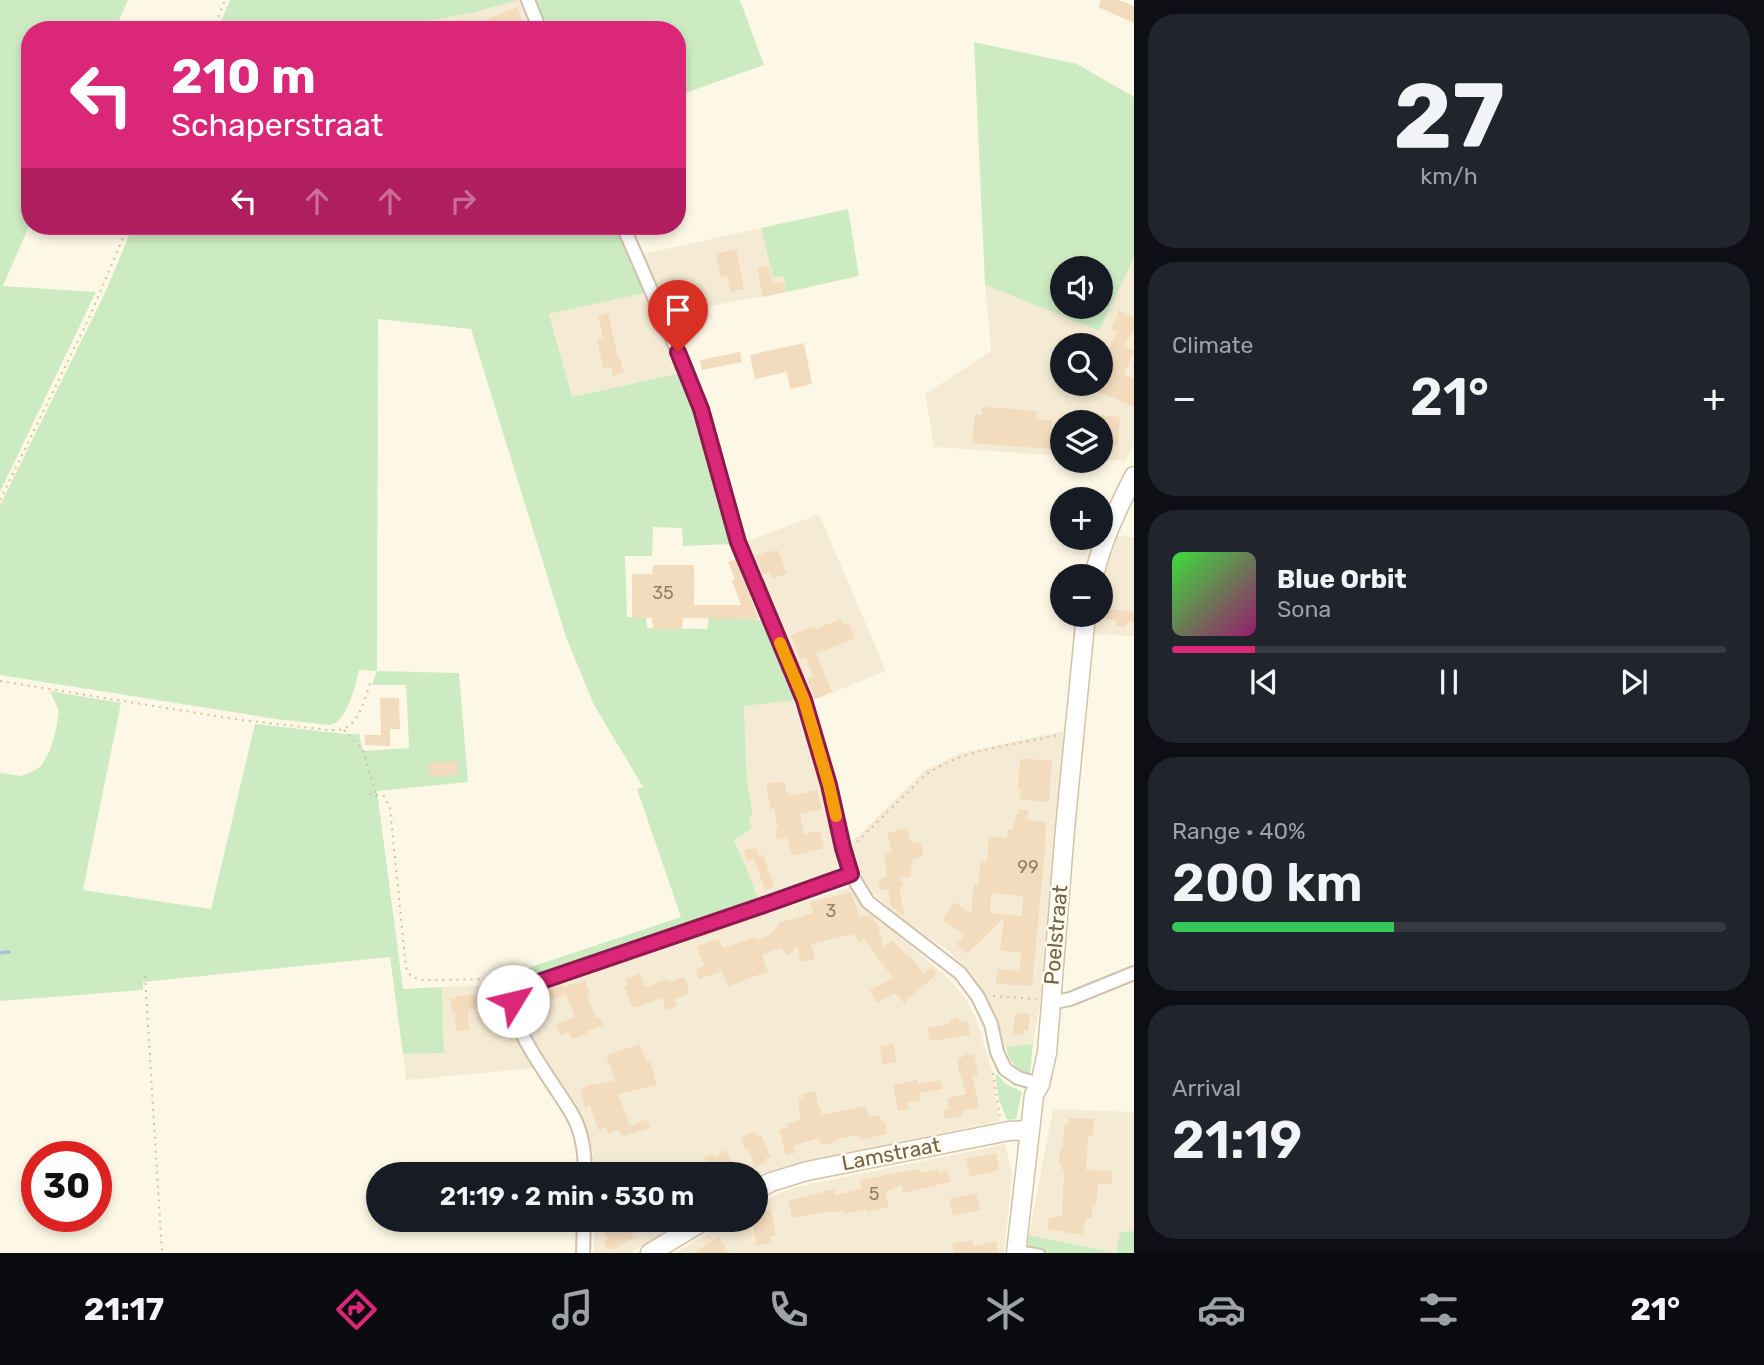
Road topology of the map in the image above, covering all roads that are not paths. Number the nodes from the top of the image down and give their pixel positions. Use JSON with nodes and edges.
{"nodes":[{"id":1,"x":527,"y":0,"type":"edge"},
{"id":2,"x":536,"y":21,"type":"edge"},
{"id":3,"x":627,"y":235,"type":"edge"},
{"id":4,"x":1134,"y":476,"type":"edge"},
{"id":5,"x":1097,"y":564,"type":"edge"},
{"id":6,"x":1085,"y":627,"type":"edge"},
{"id":7,"x":851,"y":874,"type":"junction"},
{"id":8,"x":1134,"y":973,"type":"edge"},
{"id":9,"x":1050,"y":1003,"type":"junction"},
{"id":10,"x":1040,"y":1084,"type":"junction"},
{"id":11,"x":1029,"y":1130,"type":"junction"},
{"id":12,"x":584,"y":1162,"type":"edge"},
{"id":13,"x":768,"y":1184,"type":"edge"},
{"id":14,"x":584,"y":1232,"type":"edge"},
{"id":15,"x":685,"y":1232,"type":"edge"},
{"id":16,"x":1016,"y":1251,"type":"edge"},
{"id":17,"x":583,"y":1253,"type":"edge"},
{"id":18,"x":649,"y":1253,"type":"edge"},
{"id":19,"x":1041,"y":1253,"type":"edge"}],
"edges":[{"from":1,"to":2,"type":"street"},
{"from":3,"to":7,"type":"street"},
{"from":4,"to":5,"type":"street"},
{"from":6,"to":9,"type":"street","name":"Poelstraat"},
{"from":7,"to":10,"type":"street"},
{"from":7,"to":12,"type":"street"},
{"from":8,"to":9,"type":"street"},
{"from":9,"to":10,"type":"street","name":"Poelstraat"},
{"from":10,"to":11,"type":"street","name":"Poelstraat"},
{"from":11,"to":13,"type":"street","name":"Lamstraat"},
{"from":11,"to":16,"type":"street","name":"Poelstraat"},
{"from":14,"to":17,"type":"street"},
{"from":15,"to":18,"type":"street"},
{"from":16,"to":19,"type":"lane"}]}
